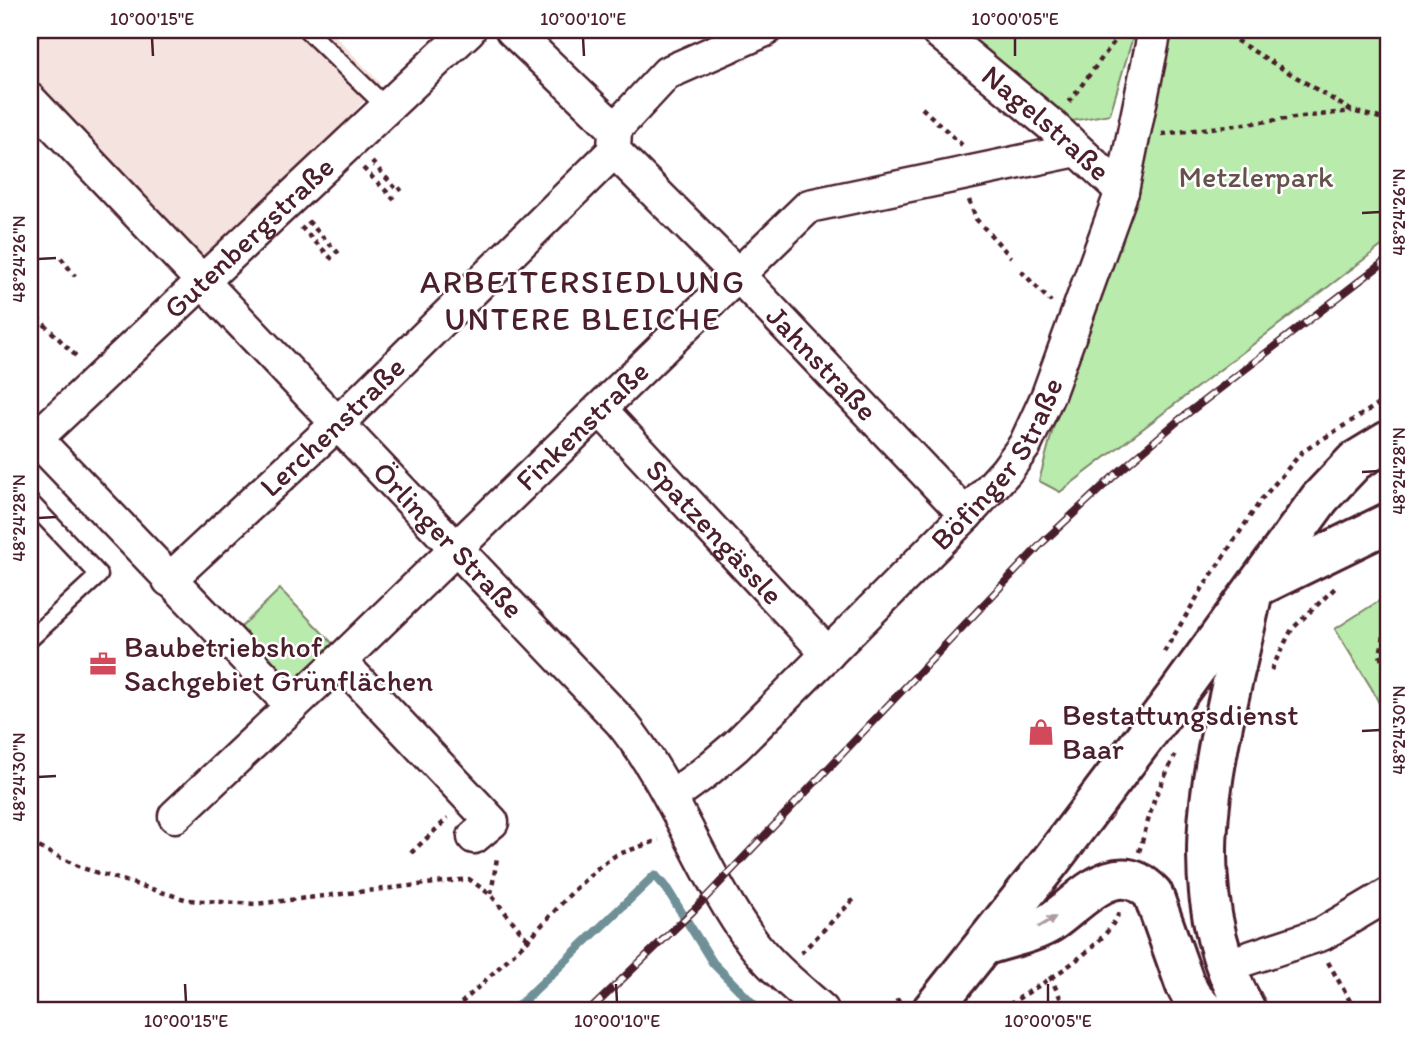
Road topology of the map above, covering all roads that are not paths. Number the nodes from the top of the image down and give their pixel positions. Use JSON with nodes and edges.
{"nodes":[{"id":1,"x":307,"y":30,"type":"edge"},
{"id":2,"x":469,"y":30,"type":"edge"},
{"id":3,"x":512,"y":30,"type":"edge"},
{"id":4,"x":765,"y":30,"type":"edge"},
{"id":5,"x":936,"y":30,"type":"edge"},
{"id":6,"x":1156,"y":30,"type":"edge"},
{"id":7,"x":30,"y":100,"type":"edge"},
{"id":8,"x":387,"y":107,"type":"junction"},
{"id":9,"x":614,"y":140,"type":"junction"},
{"id":10,"x":1077,"y":150,"type":"junction"},
{"id":11,"x":1122,"y":191,"type":"junction"},
{"id":12,"x":738,"y":275,"type":"junction"},
{"id":13,"x":203,"y":280,"type":"junction"},
{"id":14,"x":600,"y":409,"type":"junction"},
{"id":15,"x":337,"y":424,"type":"junction"},
{"id":16,"x":1388,"y":441,"type":"edge"},
{"id":17,"x":33,"y":442,"type":"edge"},
{"id":18,"x":30,"y":502,"type":"edge"},
{"id":19,"x":966,"y":515,"type":"junction"},
{"id":20,"x":1388,"y":523,"type":"edge"},
{"id":21,"x":456,"y":549,"type":"junction"},
{"id":22,"x":169,"y":580,"type":"junction"},
{"id":23,"x":1254,"y":588,"type":"junction"},
{"id":24,"x":30,"y":639,"type":"edge"},
{"id":25,"x":828,"y":654,"type":"junction"},
{"id":26,"x":340,"y":661,"type":"junction"},
{"id":27,"x":292,"y":706,"type":"junction"},
{"id":28,"x":671,"y":797,"type":"junction"},
{"id":29,"x":175,"y":816,"type":"dead end"},
{"id":30,"x":474,"y":837,"type":"dead end"},
{"id":31,"x":1388,"y":895,"type":"edge"},
{"id":32,"x":984,"y":946,"type":"junction"},
{"id":33,"x":1225,"y":966,"type":"junction"},
{"id":34,"x":915,"y":1005,"type":"edge"},
{"id":35,"x":822,"y":1010,"type":"edge"},
{"id":36,"x":1204,"y":1010,"type":"edge"},
{"id":37,"x":1246,"y":1010,"type":"edge"}],
"edges":[{"from":1,"to":8,"type":"lane"},
{"from":2,"to":8,"type":"street","name":"Gutenbergstraße"},
{"from":3,"to":9,"type":"street","name":"Jahnstraße"},
{"from":4,"to":9,"type":"street","name":"Lerchenstraße"},
{"from":5,"to":10,"type":"street","name":"Nagelstraße"},
{"from":6,"to":11,"type":"street","name":"Böfinger Straße"},
{"from":7,"to":13,"type":"street","name":"Örlinger Straße"},
{"from":8,"to":13,"type":"street","name":"Gutenbergstraße"},
{"from":9,"to":12,"type":"street","name":"Jahnstraße"},
{"from":9,"to":15,"type":"street","name":"Lerchenstraße"},
{"from":10,"to":11,"type":"street","name":"Nagelstraße"},
{"from":10,"to":12,"type":"street","name":"Finkenstraße"},
{"from":11,"to":19,"type":"street","name":"Böfinger Straße"},
{"from":12,"to":14,"type":"street","name":"Finkenstraße"},
{"from":12,"to":19,"type":"street","name":"Jahnstraße"},
{"from":13,"to":15,"type":"street","name":"Örlinger Straße"},
{"from":13,"to":17,"type":"street","name":"Gutenbergstraße"},
{"from":14,"to":21,"type":"street","name":"Finkenstraße"},
{"from":14,"to":25,"type":"street","name":"Spatzengässle"},
{"from":15,"to":21,"type":"street","name":"Örlinger Straße"},
{"from":15,"to":22,"type":"street","name":"Lerchenstraße"},
{"from":16,"to":23,"type":"main road"},
{"from":17,"to":22,"type":"street"},
{"from":18,"to":24,"type":"lane"},
{"from":19,"to":25,"type":"street","name":"Böfinger Straße"},
{"from":20,"to":23,"type":"main road"},
{"from":21,"to":26,"type":"street","name":"Finkenstraße"},
{"from":21,"to":28,"type":"street","name":"Örlinger Straße"},
{"from":22,"to":27,"type":"street"},
{"from":23,"to":32,"type":"main road"},
{"from":23,"to":33,"type":"main road"},
{"from":25,"to":28,"type":"street","name":"Böfinger Straße"},
{"from":26,"to":27,"type":"street","name":"Finkenstraße"},
{"from":26,"to":30,"type":"street"},
{"from":27,"to":29,"type":"street","name":"Finkenstraße"},
{"from":28,"to":35,"type":"street","name":"Örlinger Straße"},
{"from":31,"to":33,"type":"street"},
{"from":32,"to":34,"type":"main road"},
{"from":32,"to":36,"type":"main road","one_way":true},
{"from":33,"to":37,"type":"main road"}]}
